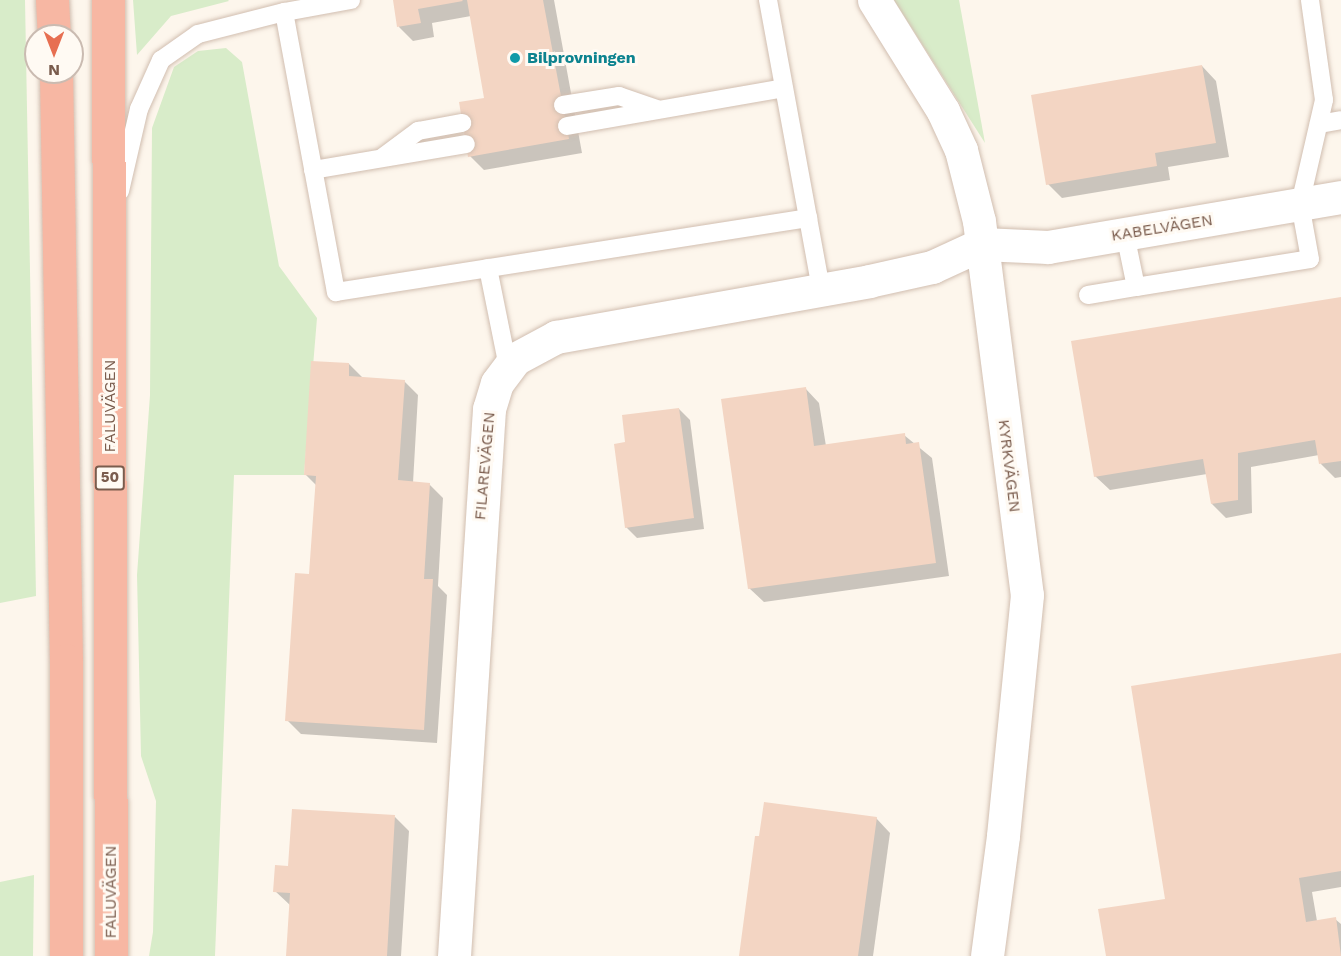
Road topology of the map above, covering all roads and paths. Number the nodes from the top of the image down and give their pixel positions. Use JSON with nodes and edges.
{"nodes":[{"id":1,"x":52,"y":0,"type":"edge"},
{"id":2,"x":108,"y":0,"type":"edge"},
{"id":3,"x":351,"y":0,"type":"edge"},
{"id":4,"x":768,"y":0,"type":"edge"},
{"id":5,"x":874,"y":0,"type":"edge"},
{"id":6,"x":1310,"y":0,"type":"edge"},
{"id":7,"x":284,"y":12,"type":"junction"},
{"id":8,"x":53,"y":24,"type":"edge"},
{"id":9,"x":56,"y":84,"type":"edge"},
{"id":10,"x":784,"y":88,"type":"junction"},
{"id":11,"x":563,"y":105,"type":"dead end"},
{"id":12,"x":658,"y":110,"type":"junction"},
{"id":13,"x":1341,"y":120,"type":"edge"},
{"id":14,"x":462,"y":123,"type":"dead end"},
{"id":15,"x":1318,"y":124,"type":"junction"},
{"id":16,"x":567,"y":126,"type":"dead end"},
{"id":17,"x":466,"y":144,"type":"dead end"},
{"id":18,"x":381,"y":158,"type":"junction"},
{"id":19,"x":313,"y":170,"type":"junction"},
{"id":20,"x":1341,"y":197,"type":"edge"},
{"id":21,"x":1300,"y":204,"type":"junction"},
{"id":22,"x":808,"y":218,"type":"junction"},
{"id":23,"x":110,"y":231,"type":"junction"},
{"id":24,"x":1125,"y":234,"type":"junction"},
{"id":25,"x":982,"y":244,"type":"junction"},
{"id":26,"x":488,"y":268,"type":"junction"},
{"id":27,"x":1136,"y":287,"type":"junction"},
{"id":28,"x":821,"y":289,"type":"junction"},
{"id":29,"x":1089,"y":295,"type":"dead end"},
{"id":30,"x":508,"y":367,"type":"junction"},
{"id":31,"x":66,"y":956,"type":"edge"},
{"id":32,"x":111,"y":956,"type":"edge"},
{"id":33,"x":454,"y":956,"type":"edge"},
{"id":34,"x":987,"y":956,"type":"edge"}],
"edges":[{"from":1,"to":8,"type":"highway"},
{"from":2,"to":23,"type":"highway","name":"FALUVÄGEN","number":"50"},
{"from":3,"to":7,"type":"lane"},
{"from":4,"to":10,"type":"lane"},
{"from":5,"to":25,"type":"street","name":"KYRKVÄGEN"},
{"from":6,"to":15,"type":"lane"},
{"from":7,"to":19,"type":"lane"},
{"from":7,"to":23,"type":"lane"},
{"from":9,"to":31,"type":"highway"},
{"from":10,"to":12,"type":"lane"},
{"from":10,"to":22,"type":"lane"},
{"from":11,"to":12,"type":"lane"},
{"from":12,"to":16,"type":"lane"},
{"from":13,"to":15,"type":"lane"},
{"from":14,"to":18,"type":"lane"},
{"from":15,"to":21,"type":"lane"},
{"from":17,"to":18,"type":"lane"},
{"from":18,"to":19,"type":"lane"},
{"from":19,"to":26,"type":"lane"},
{"from":20,"to":21,"type":"street","name":"KABELVÄGEN"},
{"from":21,"to":24,"type":"street","name":"KABELVÄGEN"},
{"from":21,"to":27,"type":"lane"},
{"from":22,"to":26,"type":"lane"},
{"from":22,"to":28,"type":"lane"},
{"from":23,"to":32,"type":"highway","name":"FALUVÄGEN","number":"50"},
{"from":24,"to":25,"type":"street","name":"KABELVÄGEN"},
{"from":24,"to":27,"type":"lane"},
{"from":25,"to":28,"type":"street","name":"FILAREVÄGEN"},
{"from":25,"to":34,"type":"street","name":"KYRKVÄGEN"},
{"from":26,"to":30,"type":"lane"},
{"from":27,"to":29,"type":"lane"},
{"from":28,"to":30,"type":"street","name":"FILAREVÄGEN"},
{"from":30,"to":33,"type":"street","name":"FILAREVÄGEN"}]}
